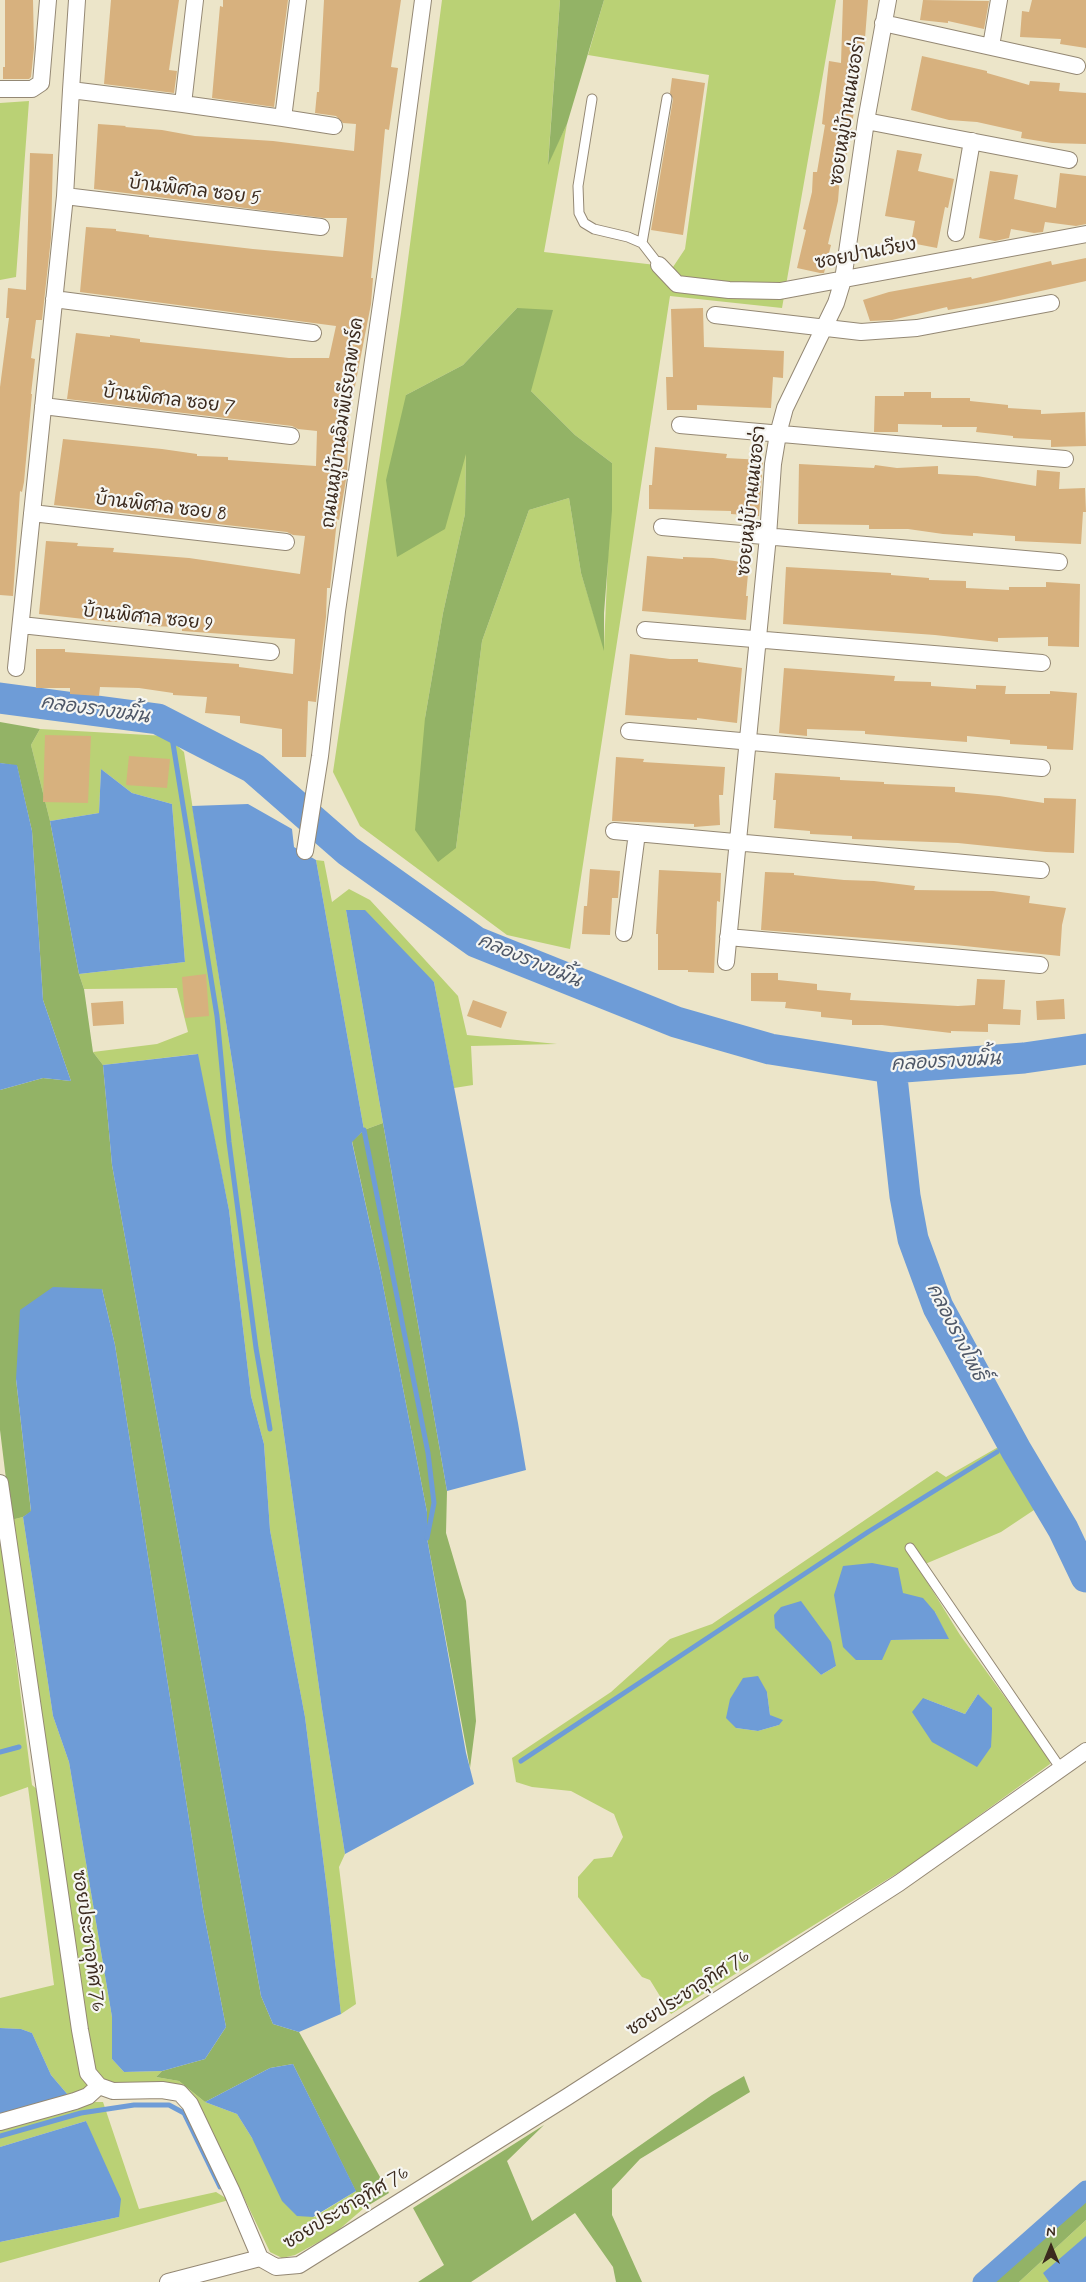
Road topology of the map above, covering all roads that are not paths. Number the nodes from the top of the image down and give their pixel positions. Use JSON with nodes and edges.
{"nodes":[{"id":1,"x":48,"y":0,"type":"edge"},
{"id":2,"x":76,"y":0,"type":"edge"},
{"id":3,"x":194,"y":0,"type":"edge"},
{"id":4,"x":298,"y":0,"type":"edge"},
{"id":5,"x":423,"y":0,"type":"edge"},
{"id":6,"x":888,"y":0,"type":"edge"},
{"id":7,"x":999,"y":0,"type":"edge"},
{"id":8,"x":883,"y":23,"type":"junction"},
{"id":9,"x":991,"y":46,"type":"junction"},
{"id":10,"x":1077,"y":66,"type":"dead end"},
{"id":11,"x":0,"y":89,"type":"edge"},
{"id":12,"x":71,"y":90,"type":"junction"},
{"id":13,"x":667,"y":98,"type":"dead end"},
{"id":14,"x":592,"y":99,"type":"dead end"},
{"id":15,"x":183,"y":104,"type":"junction"},
{"id":16,"x":283,"y":118,"type":"junction"},
{"id":17,"x":866,"y":122,"type":"junction"},
{"id":18,"x":334,"y":126,"type":"dead end"},
{"id":19,"x":972,"y":141,"type":"junction"},
{"id":20,"x":1069,"y":160,"type":"dead end"},
{"id":21,"x":64,"y":196,"type":"junction"},
{"id":22,"x":321,"y":228,"type":"dead end"},
{"id":23,"x":956,"y":233,"type":"dead end"},
{"id":24,"x":1086,"y":234,"type":"edge"},
{"id":25,"x":642,"y":243,"type":"junction"},
{"id":26,"x":659,"y":265,"type":"joint"},
{"id":27,"x":843,"y":280,"type":"junction"},
{"id":28,"x":54,"y":299,"type":"junction"},
{"id":29,"x":1051,"y":303,"type":"dead end"},
{"id":30,"x":715,"y":315,"type":"dead end"},
{"id":31,"x":824,"y":328,"type":"junction"},
{"id":32,"x":313,"y":334,"type":"dead end"},
{"id":33,"x":43,"y":406,"type":"junction"},
{"id":34,"x":680,"y":426,"type":"dead end"},
{"id":35,"x":778,"y":434,"type":"junction"},
{"id":36,"x":291,"y":436,"type":"dead end"},
{"id":37,"x":1065,"y":458,"type":"dead end"},
{"id":38,"x":32,"y":513,"type":"junction"},
{"id":39,"x":662,"y":527,"type":"dead end"},
{"id":40,"x":768,"y":536,"type":"junction"},
{"id":41,"x":286,"y":542,"type":"dead end"},
{"id":42,"x":1059,"y":562,"type":"dead end"},
{"id":43,"x":21,"y":625,"type":"junction"},
{"id":44,"x":645,"y":630,"type":"dead end"},
{"id":45,"x":758,"y":640,"type":"junction"},
{"id":46,"x":271,"y":652,"type":"dead end"},
{"id":47,"x":1042,"y":663,"type":"dead end"},
{"id":48,"x":16,"y":668,"type":"dead end"},
{"id":49,"x":629,"y":731,"type":"dead end"},
{"id":50,"x":747,"y":742,"type":"junction"},
{"id":51,"x":1042,"y":768,"type":"dead end"},
{"id":52,"x":614,"y":831,"type":"dead end"},
{"id":53,"x":636,"y":833,"type":"junction"},
{"id":54,"x":738,"y":843,"type":"junction"},
{"id":55,"x":304,"y":851,"type":"dead end"},
{"id":56,"x":1041,"y":870,"type":"dead end"},
{"id":57,"x":624,"y":933,"type":"dead end"},
{"id":58,"x":728,"y":937,"type":"junction"},
{"id":59,"x":726,"y":962,"type":"dead end"},
{"id":60,"x":1040,"y":965,"type":"dead end"},
{"id":61,"x":0,"y":1483,"type":"edge"},
{"id":62,"x":910,"y":1548,"type":"dead end"},
{"id":63,"x":1086,"y":1751,"type":"edge"},
{"id":64,"x":1061,"y":1769,"type":"junction"},
{"id":65,"x":99,"y":2086,"type":"junction"},
{"id":66,"x":0,"y":2122,"type":"edge"},
{"id":67,"x":260,"y":2258,"type":"junction"},
{"id":68,"x":276,"y":2274,"type":"edge"},
{"id":69,"x":168,"y":2282,"type":"edge"}],
"edges":[{"from":1,"to":11,"type":"street"},
{"from":2,"to":12,"type":"street"},
{"from":3,"to":15,"type":"street"},
{"from":4,"to":16,"type":"street"},
{"from":5,"to":55,"type":"street","name":"ถนนหมู่บ้านอิมพีเรียลพาร์ค"},
{"from":6,"to":8,"type":"street","name":"ซอยหมู่บ้านเนเชอร่า"},
{"from":7,"to":9,"type":"street"},
{"from":8,"to":9,"type":"street"},
{"from":8,"to":17,"type":"street","name":"ซอยหมู่บ้านเนเชอร่า"},
{"from":9,"to":10,"type":"street"},
{"from":12,"to":15,"type":"street"},
{"from":12,"to":21,"type":"street"},
{"from":13,"to":25,"type":"lane"},
{"from":14,"to":25,"type":"lane"},
{"from":15,"to":16,"type":"street"},
{"from":16,"to":18,"type":"street"},
{"from":17,"to":19,"type":"street"},
{"from":17,"to":27,"type":"street","name":"ซอยหมู่บ้านเนเชอร่า"},
{"from":19,"to":20,"type":"street"},
{"from":19,"to":23,"type":"street"},
{"from":21,"to":22,"type":"street","name":"บ้านพิศาล ซอย 5"},
{"from":21,"to":28,"type":"street"},
{"from":24,"to":27,"type":"street","name":"ซอยปานเวียง"},
{"from":25,"to":26,"type":"lane"},
{"from":26,"to":27,"type":"street","name":"ซอยปานเวียง"},
{"from":27,"to":31,"type":"street","name":"ซอยหมู่บ้านเนเชอร่า"},
{"from":28,"to":32,"type":"street"},
{"from":28,"to":33,"type":"street"},
{"from":29,"to":31,"type":"street"},
{"from":30,"to":31,"type":"street"},
{"from":31,"to":35,"type":"street","name":"ซอยหมู่บ้านเนเชอร่า"},
{"from":33,"to":36,"type":"street","name":"บ้านพิศาล ซอย 7"},
{"from":33,"to":38,"type":"street"},
{"from":34,"to":35,"type":"street"},
{"from":35,"to":37,"type":"street"},
{"from":35,"to":40,"type":"street","name":"ซอยหมู่บ้านเนเชอร่า"},
{"from":38,"to":41,"type":"street","name":"บ้านพิศาล ซอย 8"},
{"from":38,"to":43,"type":"street"},
{"from":39,"to":40,"type":"street"},
{"from":40,"to":42,"type":"street"},
{"from":40,"to":45,"type":"street","name":"ซอยหมู่บ้านเนเชอร่า"},
{"from":43,"to":46,"type":"street","name":"บ้านพิศาล ซอย 9"},
{"from":43,"to":48,"type":"street"},
{"from":44,"to":45,"type":"street"},
{"from":45,"to":47,"type":"street"},
{"from":45,"to":50,"type":"street","name":"ซอยหมู่บ้านเนเชอร่า"},
{"from":49,"to":50,"type":"street"},
{"from":50,"to":51,"type":"street"},
{"from":50,"to":54,"type":"street","name":"ซอยหมู่บ้านเนเชอร่า"},
{"from":52,"to":53,"type":"street"},
{"from":53,"to":54,"type":"street"},
{"from":53,"to":57,"type":"street"},
{"from":54,"to":56,"type":"street"},
{"from":54,"to":58,"type":"street","name":"ซอยหมู่บ้านเนเชอร่า"},
{"from":58,"to":59,"type":"street","name":"ซอยหมู่บ้านเนเชอร่า"},
{"from":58,"to":60,"type":"street"},
{"from":61,"to":65,"type":"street","name":"ซอยประชาอุทิศ 76"},
{"from":62,"to":64,"type":"lane"},
{"from":63,"to":64,"type":"street","name":"ซอยประชาอุทิศ 76"},
{"from":64,"to":68,"type":"street","name":"ซอยประชาอุทิศ 76"},
{"from":65,"to":66,"type":"street"},
{"from":65,"to":67,"type":"street"},
{"from":67,"to":68,"type":"street","name":"ซอยประชาอุทิศ 76"},
{"from":67,"to":69,"type":"street"}]}
